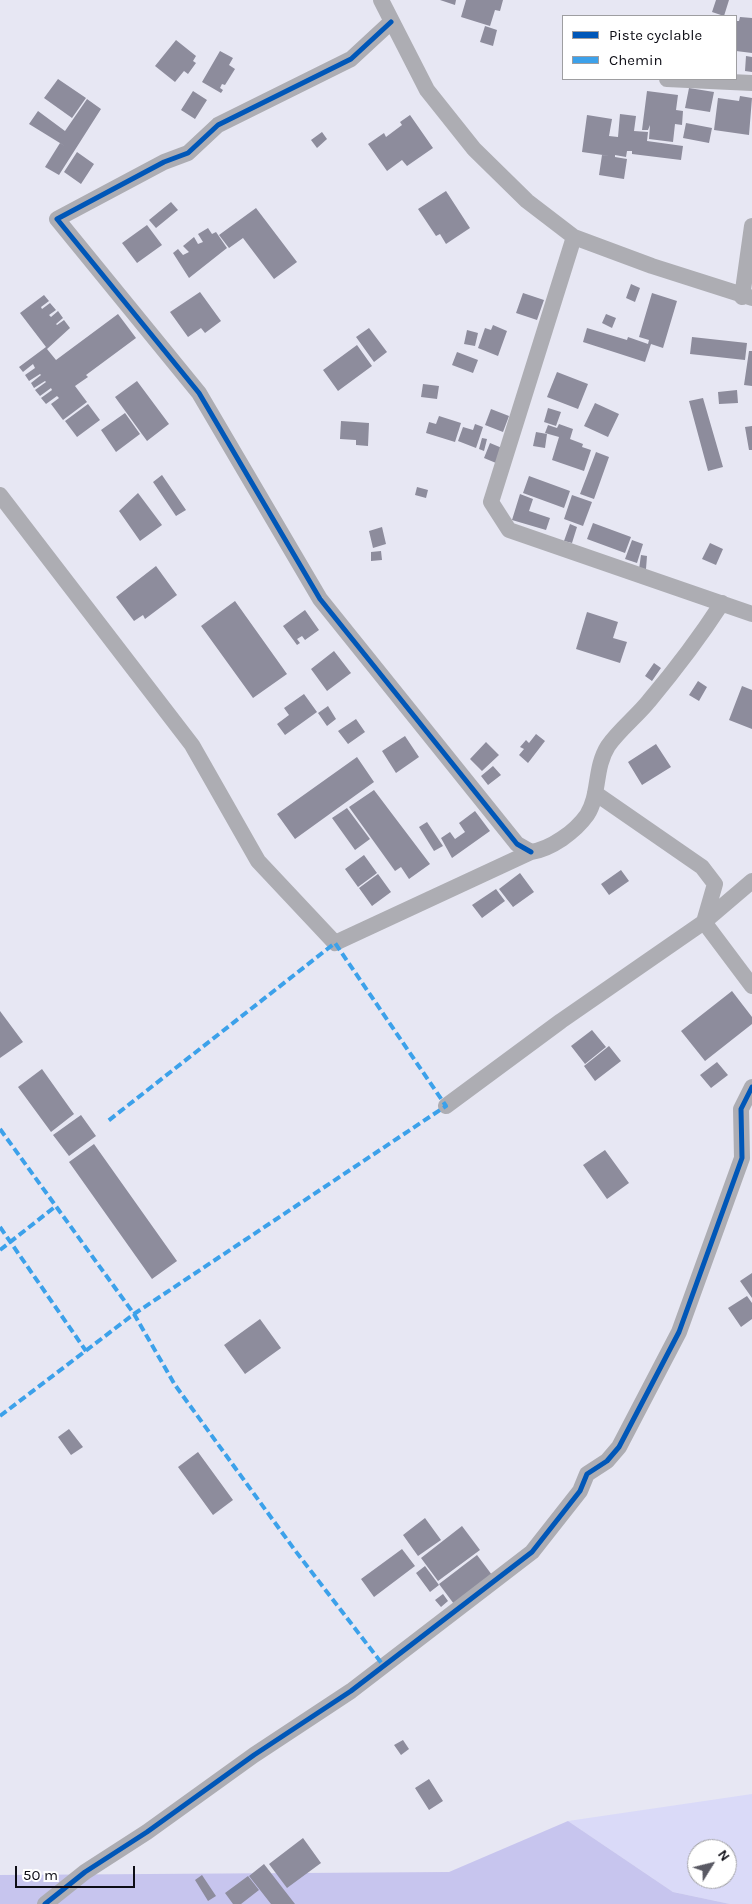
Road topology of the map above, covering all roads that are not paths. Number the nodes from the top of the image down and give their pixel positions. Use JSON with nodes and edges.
{"nodes":[{"id":1,"x":381,"y":0,"type":"edge"},
{"id":2,"x":391,"y":22,"type":"junction"},
{"id":3,"x":688,"y":80,"type":"edge"},
{"id":4,"x":752,"y":83,"type":"edge"},
{"id":5,"x":752,"y":226,"type":"edge"},
{"id":6,"x":574,"y":237,"type":"junction"},
{"id":7,"x":747,"y":298,"type":"edge"},
{"id":8,"x":0,"y":495,"type":"edge"},
{"id":9,"x":722,"y":603,"type":"junction"},
{"id":10,"x":752,"y":614,"type":"edge"},
{"id":11,"x":595,"y":793,"type":"junction"},
{"id":12,"x":530,"y":852,"type":"junction"},
{"id":13,"x":752,"y":881,"type":"edge"},
{"id":14,"x":704,"y":922,"type":"junction"},
{"id":15,"x":752,"y":986,"type":"edge"},
{"id":16,"x":752,"y":1088,"type":"edge"},
{"id":17,"x":446,"y":1106,"type":"dead end"},
{"id":18,"x":45,"y":1904,"type":"edge"}],
"edges":[{"from":1,"to":2,"type":"street"},
{"from":2,"to":6,"type":"street"},
{"from":2,"to":12,"type":"street"},
{"from":3,"to":4,"type":"street"},
{"from":5,"to":7,"type":"street"},
{"from":6,"to":7,"type":"street"},
{"from":6,"to":9,"type":"street"},
{"from":8,"to":12,"type":"street"},
{"from":9,"to":10,"type":"street"},
{"from":9,"to":11,"type":"street"},
{"from":11,"to":12,"type":"street"},
{"from":11,"to":14,"type":"street"},
{"from":13,"to":14,"type":"street"},
{"from":14,"to":15,"type":"street"},
{"from":14,"to":17,"type":"street"},
{"from":16,"to":18,"type":"street"}]}
